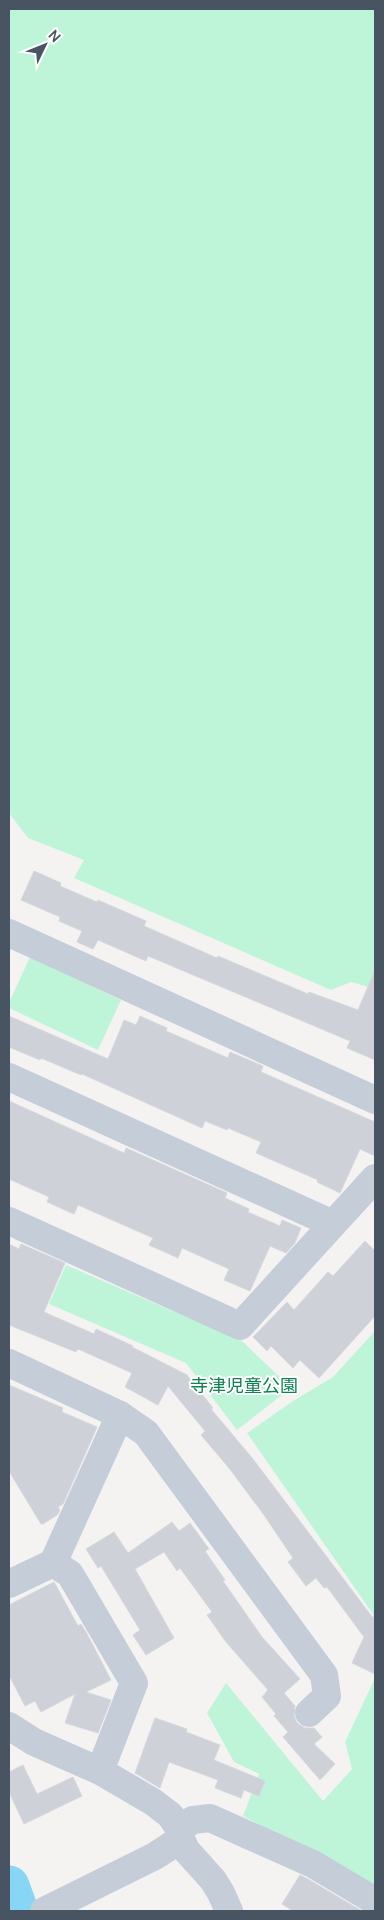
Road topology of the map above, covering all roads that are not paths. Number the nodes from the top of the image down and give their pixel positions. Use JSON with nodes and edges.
{"nodes":[{"id":1,"x":9,"y":933,"type":"edge"},
{"id":2,"x":9,"y":1077,"type":"edge"},
{"id":3,"x":375,"y":1100,"type":"edge"},
{"id":4,"x":375,"y":1178,"type":"edge"},
{"id":5,"x":9,"y":1222,"type":"edge"},
{"id":6,"x":332,"y":1224,"type":"junction"},
{"id":7,"x":9,"y":1363,"type":"edge"},
{"id":8,"x":120,"y":1415,"type":"junction"},
{"id":9,"x":53,"y":1563,"type":"junction"},
{"id":10,"x":9,"y":1584,"type":"edge"},
{"id":11,"x":309,"y":1713,"type":"dead end"},
{"id":12,"x":9,"y":1726,"type":"edge"},
{"id":13,"x":100,"y":1771,"type":"junction"},
{"id":14,"x":180,"y":1833,"type":"junction"},
{"id":15,"x":375,"y":1901,"type":"edge"},
{"id":16,"x":44,"y":1911,"type":"edge"},
{"id":17,"x":229,"y":1911,"type":"edge"}],
"edges":[{"from":1,"to":3,"type":"street"},
{"from":2,"to":6,"type":"street"},
{"from":4,"to":6,"type":"street"},
{"from":5,"to":6,"type":"street"},
{"from":7,"to":8,"type":"street"},
{"from":8,"to":9,"type":"street"},
{"from":8,"to":11,"type":"street"},
{"from":9,"to":10,"type":"street"},
{"from":9,"to":13,"type":"street"},
{"from":12,"to":13,"type":"street"},
{"from":13,"to":14,"type":"street"},
{"from":14,"to":15,"type":"street"},
{"from":14,"to":16,"type":"street"},
{"from":14,"to":17,"type":"street"}]}
